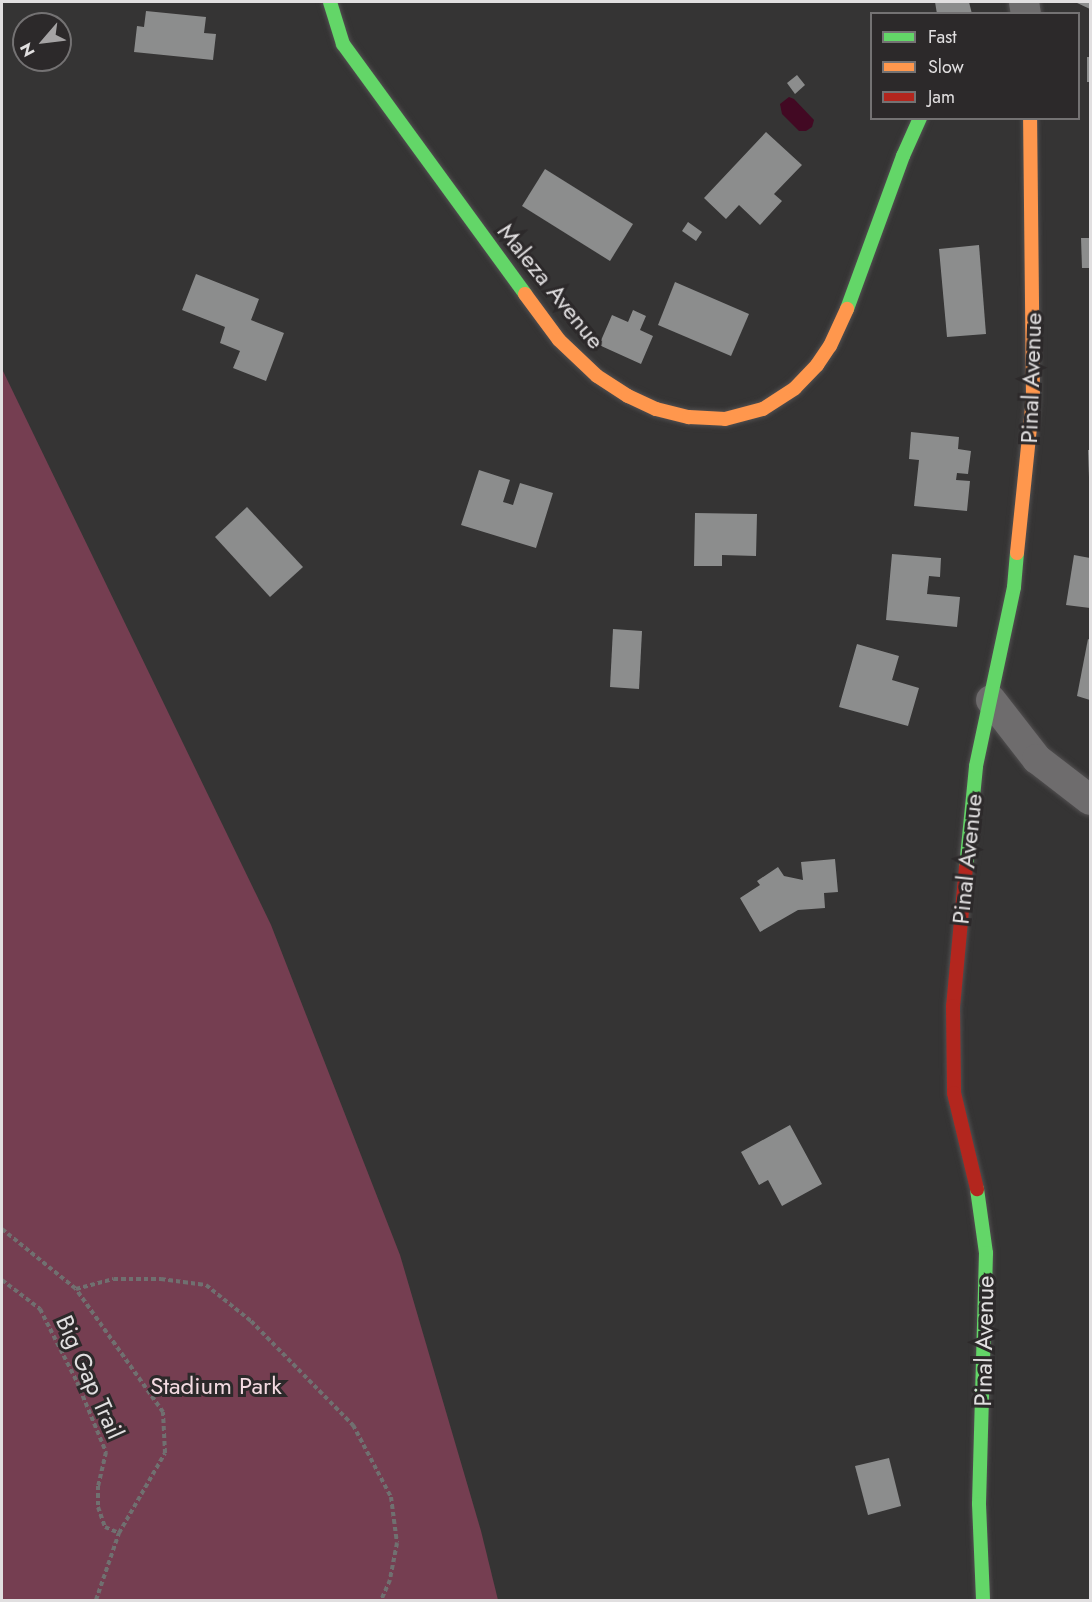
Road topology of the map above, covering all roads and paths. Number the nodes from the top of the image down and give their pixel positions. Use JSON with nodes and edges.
{"nodes":[{"id":1,"x":330,"y":2,"type":"edge"},
{"id":2,"x":919,"y":120,"type":"edge"},
{"id":3,"x":1030,"y":120,"type":"edge"},
{"id":4,"x":991,"y":700,"type":"junction"},
{"id":5,"x":1090,"y":800,"type":"edge"},
{"id":6,"x":2,"y":1228,"type":"edge"},
{"id":7,"x":2,"y":1280,"type":"edge"},
{"id":8,"x":76,"y":1288,"type":"junction"},
{"id":9,"x":119,"y":1533,"type":"junction"},
{"id":10,"x":96,"y":1600,"type":"edge"},
{"id":11,"x":381,"y":1600,"type":"edge"},
{"id":12,"x":983,"y":1600,"type":"edge"}],
"edges":[{"from":1,"to":2,"type":"street","name":"Maleza Avenue"},
{"from":3,"to":4,"type":"street","name":"Pinal Avenue"},
{"from":4,"to":5,"type":"street"},
{"from":4,"to":12,"type":"street","name":"Pinal Avenue"},
{"from":6,"to":8,"type":"path"},
{"from":7,"to":9,"type":"path","name":"Big Gap Trail"},
{"from":8,"to":9,"type":"path"},
{"from":8,"to":11,"type":"path"},
{"from":9,"to":10,"type":"path"}]}
